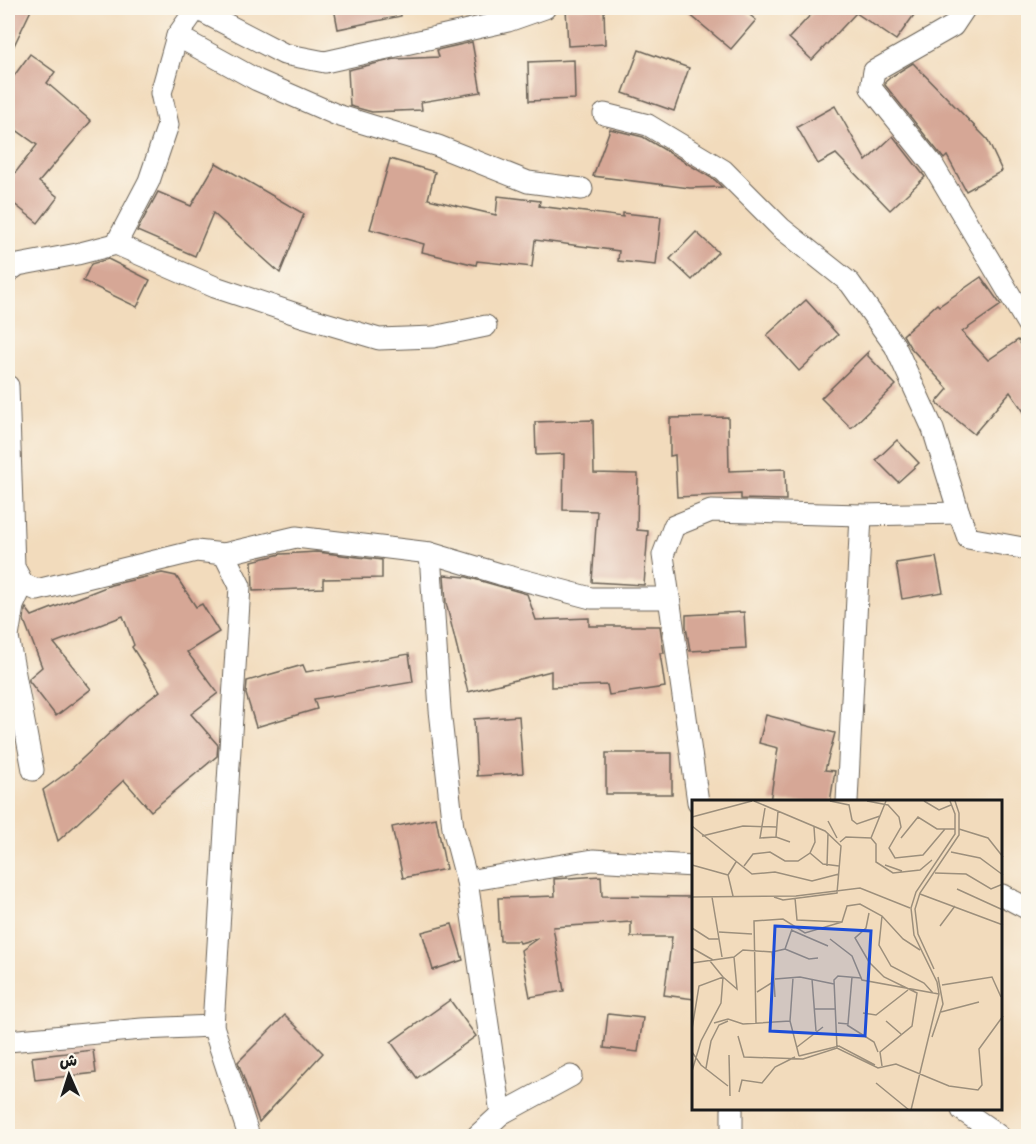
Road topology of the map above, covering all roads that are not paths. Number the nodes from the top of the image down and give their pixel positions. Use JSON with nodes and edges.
{"nodes":[{"id":1,"x":195,"y":8,"type":"edge"},
{"id":2,"x":545,"y":8,"type":"edge"},
{"id":3,"x":965,"y":8,"type":"edge"},
{"id":4,"x":177,"y":36,"type":"junction"},
{"id":5,"x":604,"y":114,"type":"dead end"},
{"id":6,"x":582,"y":189,"type":"dead end"},
{"id":7,"x":116,"y":244,"type":"junction"},
{"id":8,"x":8,"y":272,"type":"edge"},
{"id":9,"x":1029,"y":325,"type":"edge"},
{"id":10,"x":486,"y":326,"type":"dead end"},
{"id":11,"x":8,"y":386,"type":"edge"},
{"id":12,"x":959,"y":513,"type":"junction"},
{"id":13,"x":861,"y":515,"type":"junction"},
{"id":14,"x":1029,"y":549,"type":"edge"},
{"id":15,"x":430,"y":553,"type":"junction"},
{"id":16,"x":224,"y":554,"type":"junction"},
{"id":17,"x":23,"y":584,"type":"junction"},
{"id":18,"x":669,"y":597,"type":"junction"},
{"id":19,"x":10,"y":608,"type":"edge"},
{"id":20,"x":33,"y":771,"type":"dead end"},
{"id":21,"x":698,"y":800,"type":"edge"},
{"id":22,"x":847,"y":800,"type":"edge"},
{"id":23,"x":692,"y":866,"type":"edge"},
{"id":24,"x":467,"y":881,"type":"junction"},
{"id":25,"x":1003,"y":896,"type":"edge"},
{"id":26,"x":1029,"y":909,"type":"edge"},
{"id":27,"x":213,"y":1026,"type":"junction"},
{"id":28,"x":8,"y":1041,"type":"edge"},
{"id":29,"x":571,"y":1076,"type":"dead end"},
{"id":30,"x":732,"y":1111,"type":"edge"},
{"id":31,"x":963,"y":1111,"type":"edge"},
{"id":32,"x":501,"y":1114,"type":"junction"},
{"id":33,"x":249,"y":1137,"type":"edge"},
{"id":34,"x":477,"y":1137,"type":"edge"},
{"id":35,"x":732,"y":1137,"type":"edge"},
{"id":36,"x":999,"y":1137,"type":"edge"}],
"edges":[{"from":1,"to":2,"type":"street"},
{"from":1,"to":4,"type":"street"},
{"from":3,"to":9,"type":"street"},
{"from":4,"to":6,"type":"street"},
{"from":4,"to":7,"type":"street"},
{"from":5,"to":12,"type":"street"},
{"from":7,"to":8,"type":"street"},
{"from":7,"to":10,"type":"street"},
{"from":11,"to":17,"type":"street"},
{"from":12,"to":13,"type":"street"},
{"from":12,"to":14,"type":"street"},
{"from":13,"to":18,"type":"street"},
{"from":13,"to":22,"type":"street"},
{"from":15,"to":16,"type":"street"},
{"from":15,"to":18,"type":"street"},
{"from":15,"to":24,"type":"street"},
{"from":16,"to":17,"type":"street"},
{"from":16,"to":27,"type":"street"},
{"from":17,"to":19,"type":"street"},
{"from":18,"to":21,"type":"street"},
{"from":19,"to":20,"type":"street"},
{"from":23,"to":24,"type":"street"},
{"from":24,"to":32,"type":"street"},
{"from":25,"to":26,"type":"street"},
{"from":27,"to":28,"type":"street"},
{"from":27,"to":33,"type":"street"},
{"from":29,"to":32,"type":"street"},
{"from":30,"to":35,"type":"street"},
{"from":31,"to":36,"type":"street"},
{"from":32,"to":34,"type":"street"}]}
